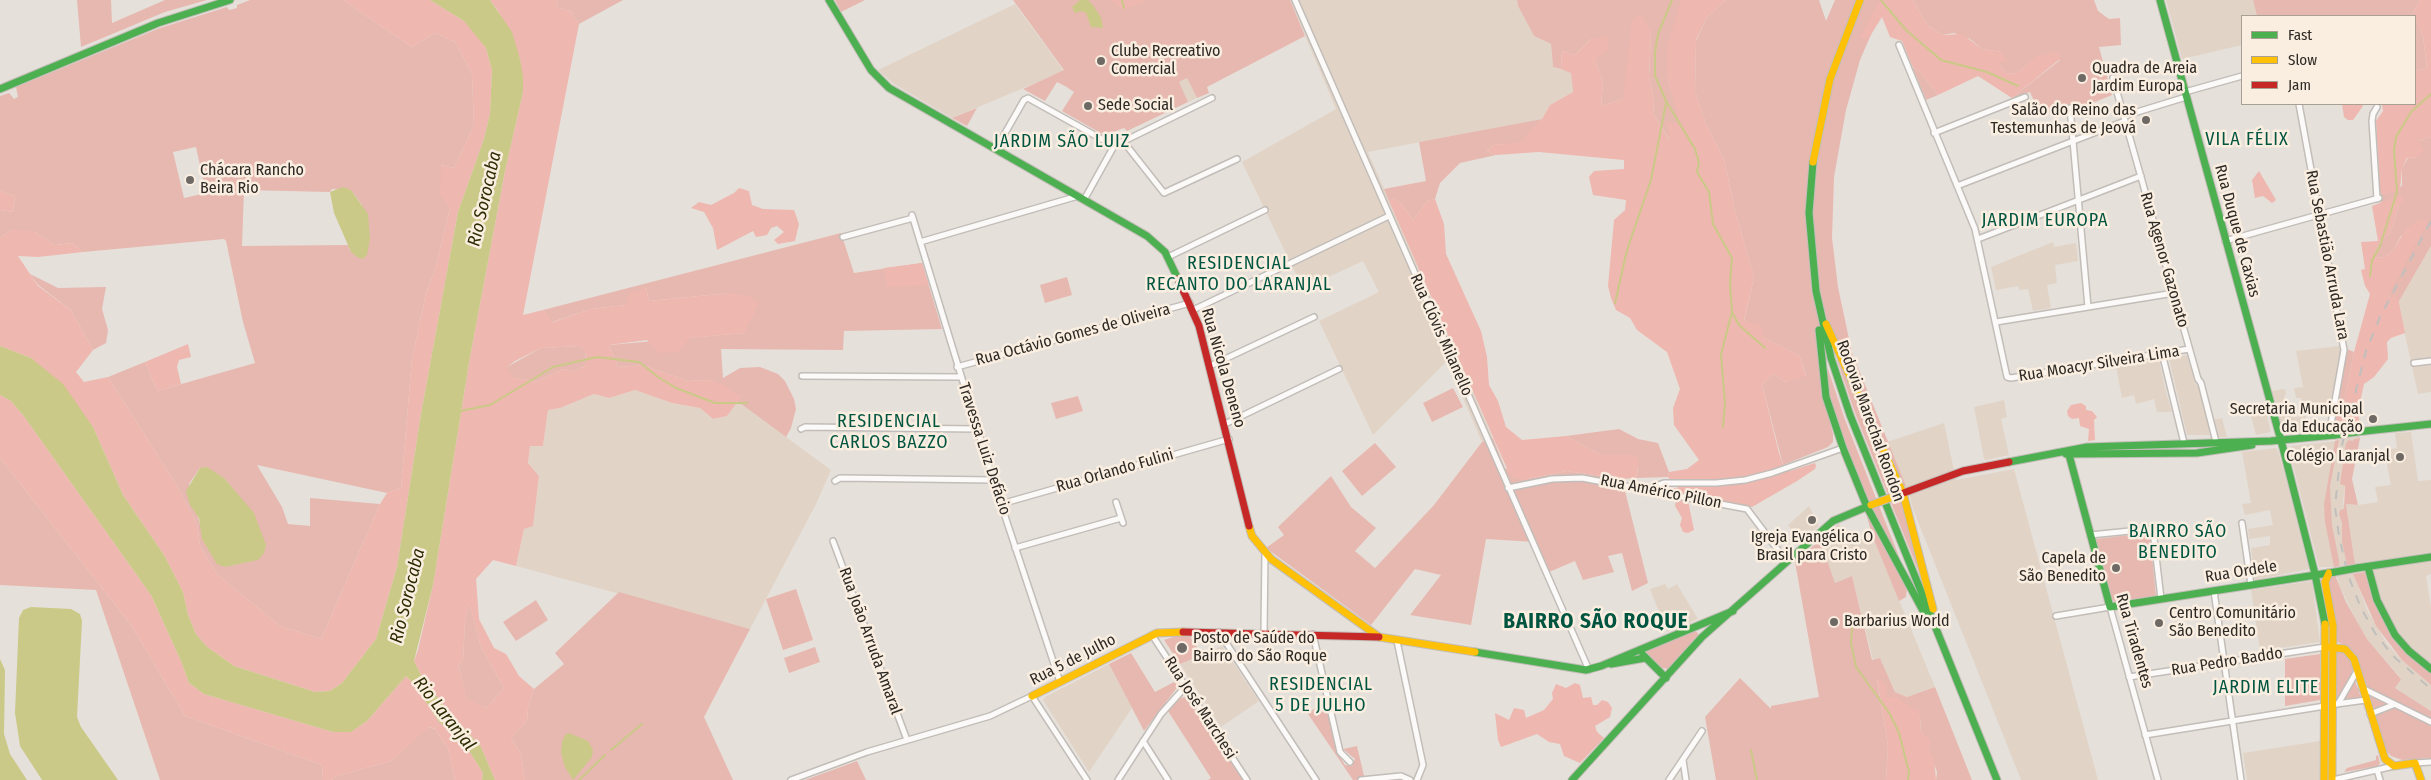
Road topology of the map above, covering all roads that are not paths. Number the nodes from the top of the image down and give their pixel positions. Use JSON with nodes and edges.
{"nodes":[{"id":1,"x":230,"y":0,"type":"edge"},
{"id":2,"x":830,"y":0,"type":"edge"},
{"id":3,"x":1295,"y":0,"type":"edge"},
{"id":4,"x":1860,"y":0,"type":"edge"},
{"id":5,"x":2160,"y":0,"type":"edge"},
{"id":6,"x":1899,"y":45,"type":"dead end"},
{"id":7,"x":2241,"y":76,"type":"edge"},
{"id":8,"x":2112,"y":78,"type":"dead end"},
{"id":9,"x":0,"y":89,"type":"edge"},
{"id":10,"x":2186,"y":95,"type":"junction"},
{"id":11,"x":2025,"y":97,"type":"dead end"},
{"id":12,"x":1212,"y":98,"type":"dead end"},
{"id":13,"x":2299,"y":105,"type":"edge"},
{"id":14,"x":2070,"y":108,"type":"dead end"},
{"id":15,"x":2377,"y":108,"type":"dead end"},
{"id":16,"x":2124,"y":118,"type":"junction"},
{"id":17,"x":1934,"y":133,"type":"junction"},
{"id":18,"x":1123,"y":141,"type":"junction"},
{"id":19,"x":2073,"y":141,"type":"junction"},
{"id":20,"x":1114,"y":146,"type":"junction"},
{"id":21,"x":996,"y":148,"type":"junction"},
{"id":22,"x":1237,"y":159,"type":"dead end"},
{"id":23,"x":2141,"y":176,"type":"junction"},
{"id":24,"x":1957,"y":186,"type":"junction"},
{"id":25,"x":1082,"y":198,"type":"junction"},
{"id":26,"x":2079,"y":200,"type":"junction"},
{"id":27,"x":1265,"y":210,"type":"dead end"},
{"id":28,"x":2320,"y":215,"type":"junction"},
{"id":29,"x":1389,"y":216,"type":"junction"},
{"id":30,"x":843,"y":237,"type":"dead end"},
{"id":31,"x":1978,"y":239,"type":"junction"},
{"id":32,"x":2225,"y":241,"type":"junction"},
{"id":33,"x":920,"y":242,"type":"junction"},
{"id":34,"x":1168,"y":257,"type":"junction"},
{"id":35,"x":1816,"y":291,"type":"junction"},
{"id":36,"x":2174,"y":293,"type":"junction"},
{"id":37,"x":1191,"y":306,"type":"junction"},
{"id":38,"x":2088,"y":307,"type":"junction"},
{"id":39,"x":1314,"y":317,"type":"dead end"},
{"id":40,"x":1996,"y":322,"type":"junction"},
{"id":41,"x":2189,"y":349,"type":"junction"},
{"id":42,"x":2162,"y":353,"type":"junction"},
{"id":43,"x":2431,"y":361,"type":"edge"},
{"id":44,"x":2414,"y":363,"type":"dead end"},
{"id":45,"x":1210,"y":366,"type":"junction"},
{"id":46,"x":957,"y":367,"type":"junction"},
{"id":47,"x":1339,"y":369,"type":"dead end"},
{"id":48,"x":802,"y":376,"type":"dead end"},
{"id":49,"x":960,"y":377,"type":"junction"},
{"id":50,"x":1225,"y":424,"type":"junction"},
{"id":51,"x":2431,"y":424,"type":"edge"},
{"id":52,"x":801,"y":429,"type":"dead end"},
{"id":53,"x":977,"y":429,"type":"junction"},
{"id":54,"x":2332,"y":435,"type":"junction"},
{"id":55,"x":1229,"y":439,"type":"junction"},
{"id":56,"x":2280,"y":440,"type":"junction"},
{"id":57,"x":2271,"y":441,"type":"junction"},
{"id":58,"x":2216,"y":442,"type":"junction"},
{"id":59,"x":2184,"y":443,"type":"junction"},
{"id":60,"x":2128,"y":445,"type":"junction"},
{"id":61,"x":1843,"y":448,"type":"junction"},
{"id":62,"x":2066,"y":453,"type":"junction"},
{"id":63,"x":2187,"y":453,"type":"junction"},
{"id":64,"x":2128,"y":454,"type":"junction"},
{"id":65,"x":993,"y":480,"type":"junction"},
{"id":66,"x":835,"y":481,"type":"dead end"},
{"id":67,"x":1508,"y":488,"type":"junction"},
{"id":68,"x":1647,"y":489,"type":"junction"},
{"id":69,"x":1900,"y":494,"type":"junction"},
{"id":70,"x":1116,"y":502,"type":"dead end"},
{"id":71,"x":1001,"y":504,"type":"junction"},
{"id":72,"x":1869,"y":506,"type":"junction"},
{"id":73,"x":2242,"y":523,"type":"dead end"},
{"id":74,"x":2090,"y":535,"type":"junction"},
{"id":75,"x":833,"y":541,"type":"dead end"},
{"id":76,"x":1015,"y":548,"type":"junction"},
{"id":77,"x":1265,"y":552,"type":"junction"},
{"id":78,"x":2431,"y":557,"type":"edge"},
{"id":79,"x":1788,"y":562,"type":"junction"},
{"id":80,"x":2368,"y":567,"type":"junction"},
{"id":81,"x":2332,"y":572,"type":"junction"},
{"id":82,"x":2315,"y":574,"type":"junction"},
{"id":83,"x":2251,"y":585,"type":"junction"},
{"id":84,"x":2214,"y":591,"type":"junction"},
{"id":85,"x":2161,"y":599,"type":"junction"},
{"id":86,"x":2110,"y":607,"type":"junction"},
{"id":87,"x":1733,"y":611,"type":"junction"},
{"id":88,"x":2056,"y":616,"type":"dead end"},
{"id":89,"x":2329,"y":623,"type":"junction"},
{"id":90,"x":1360,"y":624,"type":"junction"},
{"id":91,"x":1695,"y":626,"type":"junction"},
{"id":92,"x":1219,"y":632,"type":"junction"},
{"id":93,"x":1264,"y":633,"type":"junction"},
{"id":94,"x":1313,"y":634,"type":"junction"},
{"id":95,"x":1152,"y":635,"type":"junction"},
{"id":96,"x":1357,"y":635,"type":"junction"},
{"id":97,"x":1379,"y":637,"type":"junction"},
{"id":98,"x":1702,"y":637,"type":"junction"},
{"id":99,"x":1397,"y":641,"type":"junction"},
{"id":100,"x":1943,"y":646,"type":"junction"},
{"id":101,"x":1643,"y":647,"type":"junction"},
{"id":102,"x":2329,"y":647,"type":"junction"},
{"id":103,"x":1645,"y":658,"type":"junction"},
{"id":104,"x":2225,"y":662,"type":"junction"},
{"id":105,"x":1600,"y":666,"type":"junction"},
{"id":106,"x":2431,"y":669,"type":"edge"},
{"id":107,"x":1589,"y":670,"type":"junction"},
{"id":108,"x":2357,"y":671,"type":"junction"},
{"id":109,"x":2129,"y":677,"type":"junction"},
{"id":110,"x":1666,"y":678,"type":"junction"},
{"id":111,"x":1060,"y":682,"type":"junction"},
{"id":112,"x":1186,"y":686,"type":"junction"},
{"id":113,"x":2362,"y":688,"type":"junction"},
{"id":114,"x":1032,"y":696,"type":"junction"},
{"id":115,"x":2366,"y":700,"type":"junction"},
{"id":116,"x":2332,"y":705,"type":"junction"},
{"id":117,"x":2393,"y":705,"type":"junction"},
{"id":118,"x":2370,"y":714,"type":"junction"},
{"id":119,"x":2233,"y":721,"type":"junction"},
{"id":120,"x":2431,"y":722,"type":"edge"},
{"id":121,"x":1702,"y":731,"type":"dead end"},
{"id":122,"x":2146,"y":735,"type":"junction"},
{"id":123,"x":907,"y":740,"type":"junction"},
{"id":124,"x":1143,"y":741,"type":"junction"},
{"id":125,"x":2328,"y":750,"type":"junction"},
{"id":126,"x":1683,"y":760,"type":"junction"},
{"id":127,"x":1350,"y":762,"type":"dead end"},
{"id":128,"x":2431,"y":762,"type":"edge"},
{"id":129,"x":2415,"y":763,"type":"junction"},
{"id":130,"x":2394,"y":766,"type":"junction"},
{"id":131,"x":2377,"y":770,"type":"junction"},
{"id":132,"x":791,"y":780,"type":"edge"},
{"id":133,"x":1087,"y":780,"type":"edge"},
{"id":134,"x":1118,"y":780,"type":"edge"},
{"id":135,"x":1168,"y":780,"type":"edge"},
{"id":136,"x":1247,"y":780,"type":"edge"},
{"id":137,"x":1316,"y":780,"type":"edge"},
{"id":138,"x":1361,"y":780,"type":"edge"},
{"id":139,"x":1410,"y":780,"type":"edge"},
{"id":140,"x":1417,"y":780,"type":"edge"},
{"id":141,"x":1572,"y":780,"type":"edge"},
{"id":142,"x":1670,"y":780,"type":"edge"},
{"id":143,"x":1686,"y":780,"type":"edge"},
{"id":144,"x":1997,"y":780,"type":"edge"},
{"id":145,"x":2158,"y":780,"type":"edge"},
{"id":146,"x":2241,"y":780,"type":"edge"},
{"id":147,"x":2324,"y":780,"type":"edge"},
{"id":148,"x":2332,"y":780,"type":"edge"},
{"id":149,"x":2380,"y":780,"type":"edge"},
{"id":150,"x":2421,"y":780,"type":"edge"}],
"edges":[{"from":1,"to":9,"type":"main road"},
{"from":2,"to":21,"type":"main road","name":"Rua Nicola Deneno"},
{"from":3,"to":29,"type":"street","name":"Rua Clóvis Milanello"},
{"from":4,"to":35,"type":"main road","name":"Rodovia Marechal Rondon"},
{"from":5,"to":10,"type":"main road","name":"Rua Duque de Caxias"},
{"from":6,"to":17,"type":"street"},
{"from":7,"to":10,"type":"street"},
{"from":8,"to":16,"type":"street","name":"Rua Agenor Gazonato"},
{"from":10,"to":16,"type":"street"},
{"from":10,"to":32,"type":"main road","name":"Rua Duque de Caxias"},
{"from":11,"to":17,"type":"street"},
{"from":12,"to":18,"type":"street"},
{"from":13,"to":28,"type":"street","name":"Rua Sebastião Arruda Lara"},
{"from":14,"to":19,"type":"street"},
{"from":15,"to":28,"type":"street"},
{"from":16,"to":19,"type":"street"},
{"from":16,"to":23,"type":"street","name":"Rua Agenor Gazonato"},
{"from":17,"to":24,"type":"street"},
{"from":18,"to":20,"type":"street"},
{"from":18,"to":22,"type":"street"},
{"from":19,"to":24,"type":"street"},
{"from":19,"to":26,"type":"street"},
{"from":20,"to":21,"type":"street"},
{"from":20,"to":25,"type":"street"},
{"from":21,"to":25,"type":"main road","name":"Rua Nicola Deneno"},
{"from":23,"to":26,"type":"street"},
{"from":23,"to":36,"type":"street","name":"Rua Agenor Gazonato"},
{"from":24,"to":31,"type":"street"},
{"from":25,"to":33,"type":"street"},
{"from":25,"to":34,"type":"main road","name":"Rua Nicola Deneno"},
{"from":26,"to":31,"type":"street"},
{"from":26,"to":38,"type":"street"},
{"from":27,"to":34,"type":"street"},
{"from":28,"to":32,"type":"street"},
{"from":28,"to":54,"type":"street","name":"Rua Sebastião Arruda Lara"},
{"from":29,"to":37,"type":"street","name":"Rua Octávio Gomes de Oliveira"},
{"from":29,"to":67,"type":"street","name":"Rua Clóvis Milanello"},
{"from":30,"to":33,"type":"street","name":"Travessa Luiz Defácio"},
{"from":31,"to":40,"type":"street"},
{"from":32,"to":56,"type":"main road","name":"Rua Duque de Caxias"},
{"from":33,"to":46,"type":"street","name":"Travessa Luiz Defácio"},
{"from":34,"to":37,"type":"main road","name":"Rua Nicola Deneno"},
{"from":35,"to":61,"type":"main road"},
{"from":35,"to":69,"type":"main road"},
{"from":35,"to":100,"type":"main road","name":"Rodovia Marechal Rondon"},
{"from":36,"to":38,"type":"street"},
{"from":36,"to":41,"type":"street","name":"Rua Agenor Gazonato"},
{"from":37,"to":45,"type":"main road","name":"Rua Nicola Deneno"},
{"from":37,"to":46,"type":"street","name":"Rua Octávio Gomes de Oliveira"},
{"from":38,"to":40,"type":"street"},
{"from":39,"to":45,"type":"street"},
{"from":40,"to":42,"type":"street","name":"Rua Moacyr Silveira Lima"},
{"from":41,"to":42,"type":"street","name":"Rua Moacyr Silveira Lima"},
{"from":41,"to":58,"type":"street","name":"Rua Agenor Gazonato"},
{"from":42,"to":59,"type":"street"},
{"from":43,"to":44,"type":"street"},
{"from":45,"to":50,"type":"main road","name":"Rua Nicola Deneno"},
{"from":46,"to":49,"type":"street","name":"Travessa Luiz Defácio"},
{"from":47,"to":50,"type":"street"},
{"from":48,"to":49,"type":"street"},
{"from":49,"to":53,"type":"street","name":"Travessa Luiz Defácio"},
{"from":50,"to":55,"type":"main road","name":"Rua Nicola Deneno"},
{"from":51,"to":54,"type":"main road","bridge":true},
{"from":52,"to":53,"type":"street"},
{"from":53,"to":65,"type":"street","name":"Travessa Luiz Defácio"},
{"from":54,"to":56,"type":"main road"},
{"from":55,"to":71,"type":"street","name":"Rua Orlando Fulini"},
{"from":55,"to":77,"type":"main road","name":"Rua Nicola Deneno"},
{"from":56,"to":57,"type":"main road"},
{"from":56,"to":82,"type":"main road","name":"Rua Duque de Caxias"},
{"from":57,"to":58,"type":"main road"},
{"from":57,"to":63,"type":"main road"},
{"from":58,"to":59,"type":"main road"},
{"from":59,"to":60,"type":"main road"},
{"from":59,"to":63,"type":"main road"},
{"from":60,"to":62,"type":"main road"},
{"from":60,"to":64,"type":"main road"},
{"from":61,"to":68,"type":"street"},
{"from":61,"to":72,"type":"main road"},
{"from":62,"to":64,"type":"main road"},
{"from":62,"to":69,"type":"main road"},
{"from":62,"to":74,"type":"main road","name":"Rua Tiradentes"},
{"from":63,"to":64,"type":"main road"},
{"from":65,"to":66,"type":"street"},
{"from":65,"to":71,"type":"street","name":"Travessa Luiz Defácio"},
{"from":67,"to":68,"type":"street","name":"Rua Américo Pillon"},
{"from":67,"to":107,"type":"street","name":"Rua Clóvis Milanello"},
{"from":68,"to":79,"type":"street","name":"Rua Américo Pillon"},
{"from":69,"to":72,"type":"main road","bridge":true},
{"from":69,"to":100,"type":"main road"},
{"from":70,"to":76,"type":"street"},
{"from":71,"to":76,"type":"street","name":"Travessa Luiz Defácio"},
{"from":72,"to":79,"type":"main road"},
{"from":72,"to":100,"type":"main road"},
{"from":73,"to":83,"type":"street"},
{"from":74,"to":85,"type":"street"},
{"from":74,"to":86,"type":"main road","name":"Rua Tiradentes"},
{"from":75,"to":123,"type":"street","name":"Rua João Arruda Amaral"},
{"from":76,"to":111,"type":"street","name":"Travessa Luiz Defácio"},
{"from":77,"to":90,"type":"main road","name":"Rua Nicola Deneno"},
{"from":77,"to":93,"type":"street"},
{"from":78,"to":80,"type":"main road","name":"Rua Ordele"},
{"from":79,"to":87,"type":"main road"},
{"from":80,"to":81,"type":"main road","name":"Rua Ordele","bridge":true},
{"from":80,"to":106,"type":"main road"},
{"from":81,"to":82,"type":"main road","name":"Rua Ordele"},
{"from":81,"to":89,"type":"main road"},
{"from":82,"to":83,"type":"main road","name":"Rua Ordele"},
{"from":82,"to":89,"type":"main road","name":"Rua Duque de Caxias"},
{"from":83,"to":84,"type":"main road","name":"Rua Ordele"},
{"from":84,"to":85,"type":"main road","name":"Rua Ordele"},
{"from":84,"to":104,"type":"street"},
{"from":85,"to":86,"type":"main road","name":"Rua Ordele"},
{"from":86,"to":88,"type":"street","name":"Rua Ordele"},
{"from":86,"to":109,"type":"street","name":"Rua Tiradentes"},
{"from":87,"to":91,"type":"main road"},
{"from":87,"to":98,"type":"main road"},
{"from":89,"to":102,"type":"main road"},
{"from":90,"to":96,"type":"main road"},
{"from":90,"to":97,"type":"main road","name":"Rua Nicola Deneno"},
{"from":91,"to":98,"type":"main road"},
{"from":91,"to":101,"type":"main road"},
{"from":92,"to":93,"type":"main road","name":"Rua 5 de Julho"},
{"from":92,"to":95,"type":"main road","name":"Rua 5 de Julho"},
{"from":92,"to":137,"type":"street"},
{"from":93,"to":94,"type":"main road","name":"Rua 5 de Julho"},
{"from":94,"to":96,"type":"main road","name":"Rua 5 de Julho"},
{"from":94,"to":127,"type":"street"},
{"from":95,"to":111,"type":"main road","name":"Rua 5 de Julho"},
{"from":95,"to":112,"type":"street","name":"Rua José Marchesi"},
{"from":96,"to":97,"type":"main road","name":"Rua 5 de Julho"},
{"from":97,"to":99,"type":"main road","name":"Rua Nicola Deneno"},
{"from":98,"to":110,"type":"main road"},
{"from":99,"to":107,"type":"main road","name":"Rua Nicola Deneno"},
{"from":99,"to":140,"type":"street"},
{"from":100,"to":144,"type":"main road","name":"Rodovia Marechal Rondon"},
{"from":101,"to":103,"type":"main road"},
{"from":101,"to":105,"type":"main road"},
{"from":102,"to":104,"type":"street","name":"Rua Pedro Baddo"},
{"from":102,"to":108,"type":"main road"},
{"from":102,"to":116,"type":"main road"},
{"from":103,"to":105,"type":"main road"},
{"from":103,"to":110,"type":"main road"},
{"from":104,"to":109,"type":"street","name":"Rua Pedro Baddo"},
{"from":104,"to":119,"type":"street"},
{"from":105,"to":107,"type":"main road","name":"Rua Nicola Deneno"},
{"from":108,"to":113,"type":"main road"},
{"from":108,"to":116,"type":"street"},
{"from":109,"to":122,"type":"street","name":"Rua Tiradentes"},
{"from":110,"to":141,"type":"main road"},
{"from":111,"to":114,"type":"main road","name":"Rua 5 de Julho"},
{"from":112,"to":124,"type":"street"},
{"from":112,"to":136,"type":"street","name":"Rua José Marchesi"},
{"from":113,"to":115,"type":"main road"},
{"from":113,"to":117,"type":"street"},
{"from":114,"to":123,"type":"street","name":"Rua 5 de Julho"},
{"from":114,"to":133,"type":"street"},
{"from":115,"to":116,"type":"street"},
{"from":115,"to":118,"type":"main road"},
{"from":116,"to":119,"type":"street"},
{"from":116,"to":125,"type":"main road"},
{"from":117,"to":118,"type":"street"},
{"from":117,"to":120,"type":"street"},
{"from":118,"to":130,"type":"main road"},
{"from":119,"to":122,"type":"street"},
{"from":119,"to":146,"type":"street"},
{"from":121,"to":126,"type":"street"},
{"from":122,"to":145,"type":"street","name":"Rua Tiradentes"},
{"from":123,"to":132,"type":"street","name":"Rua 5 de Julho"},
{"from":124,"to":134,"type":"street"},
{"from":124,"to":135,"type":"street"},
{"from":125,"to":147,"type":"main road"},
{"from":125,"to":148,"type":"main road"},
{"from":126,"to":142,"type":"street"},
{"from":126,"to":143,"type":"street"},
{"from":128,"to":129,"type":"street"},
{"from":129,"to":130,"type":"main road"},
{"from":129,"to":150,"type":"main road"},
{"from":130,"to":131,"type":"street"},
{"from":131,"to":148,"type":"street"},
{"from":131,"to":149,"type":"street"},
{"from":138,"to":139,"type":"street"}]}
